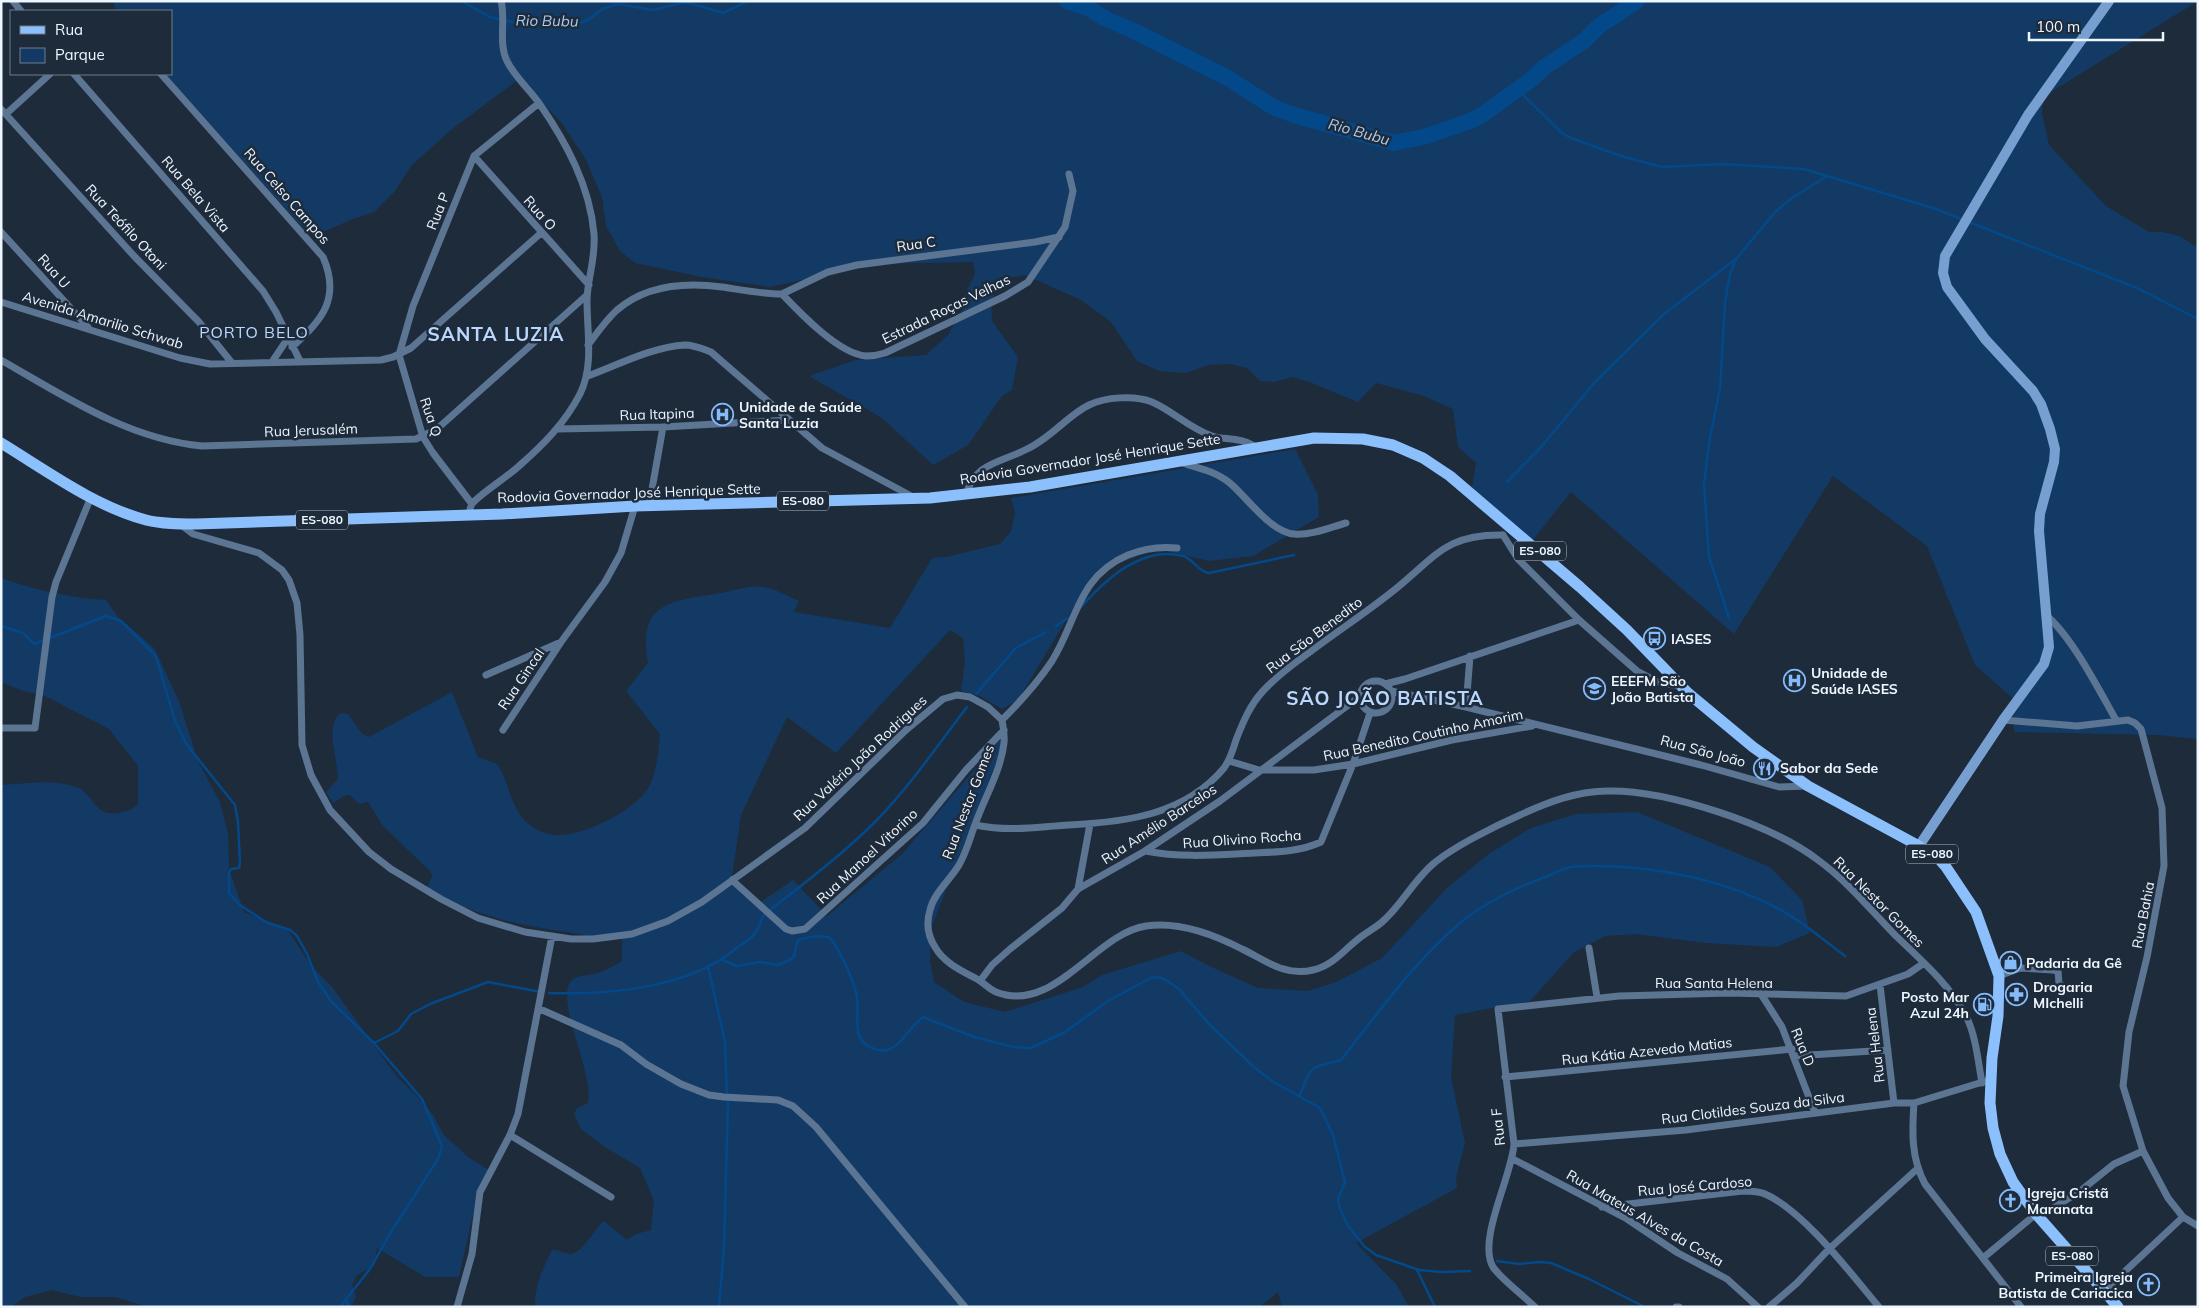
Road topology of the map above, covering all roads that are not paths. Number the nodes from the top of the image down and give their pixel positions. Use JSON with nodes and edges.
{"nodes":[{"id":1,"x":501,"y":1,"type":"edge"},
{"id":2,"x":2109,"y":1,"type":"edge"},
{"id":3,"x":49,"y":75,"type":"edge"},
{"id":4,"x":75,"y":75,"type":"edge"},
{"id":5,"x":162,"y":75,"type":"edge"},
{"id":6,"x":539,"y":103,"type":"junction"},
{"id":7,"x":4,"y":112,"type":"edge"},
{"id":8,"x":474,"y":156,"type":"junction"},
{"id":9,"x":1069,"y":174,"type":"dead end"},
{"id":10,"x":1,"y":232,"type":"edge"},
{"id":11,"x":541,"y":232,"type":"junction"},
{"id":12,"x":1059,"y":237,"type":"junction"},
{"id":13,"x":589,"y":285,"type":"junction"},
{"id":14,"x":782,"y":294,"type":"junction"},
{"id":15,"x":587,"y":295,"type":"junction"},
{"id":16,"x":1,"y":302,"type":"edge"},
{"id":17,"x":88,"y":328,"type":"junction"},
{"id":18,"x":288,"y":338,"type":"junction"},
{"id":19,"x":588,"y":345,"type":"junction"},
{"id":20,"x":292,"y":347,"type":"junction"},
{"id":21,"x":399,"y":355,"type":"junction"},
{"id":22,"x":1,"y":360,"type":"edge"},
{"id":23,"x":300,"y":361,"type":"junction"},
{"id":24,"x":272,"y":362,"type":"junction"},
{"id":25,"x":232,"y":363,"type":"junction"},
{"id":26,"x":588,"y":376,"type":"junction"},
{"id":27,"x":788,"y":420,"type":"junction"},
{"id":28,"x":663,"y":427,"type":"junction"},
{"id":29,"x":557,"y":430,"type":"junction"},
{"id":30,"x":423,"y":437,"type":"junction"},
{"id":31,"x":1,"y":443,"type":"edge"},
{"id":32,"x":1257,"y":447,"type":"junction"},
{"id":33,"x":1177,"y":461,"type":"junction"},
{"id":34,"x":966,"y":495,"type":"junction"},
{"id":35,"x":91,"y":497,"type":"junction"},
{"id":36,"x":918,"y":498,"type":"junction"},
{"id":37,"x":635,"y":506,"type":"junction"},
{"id":38,"x":649,"y":506,"type":"junction"},
{"id":39,"x":470,"y":509,"type":"junction"},
{"id":40,"x":1346,"y":523,"type":"dead end"},
{"id":41,"x":179,"y":524,"type":"junction"},
{"id":42,"x":1506,"y":530,"type":"junction"},
{"id":43,"x":1177,"y":548,"type":"dead end"},
{"id":44,"x":2048,"y":617,"type":"junction"},
{"id":45,"x":1579,"y":620,"type":"junction"},
{"id":46,"x":561,"y":642,"type":"junction"},
{"id":47,"x":1470,"y":656,"type":"junction"},
{"id":48,"x":486,"y":675,"type":"dead end"},
{"id":49,"x":1385,"y":684,"type":"junction"},
{"id":50,"x":1682,"y":686,"type":"junction"},
{"id":51,"x":1391,"y":691,"type":"junction"},
{"id":52,"x":1359,"y":697,"type":"junction"},
{"id":53,"x":1466,"y":707,"type":"junction"},
{"id":54,"x":1370,"y":713,"type":"junction"},
{"id":55,"x":1002,"y":720,"type":"junction"},
{"id":56,"x":2003,"y":720,"type":"junction"},
{"id":57,"x":2116,"y":720,"type":"junction"},
{"id":58,"x":1534,"y":725,"type":"junction"},
{"id":59,"x":1,"y":728,"type":"edge"},
{"id":60,"x":503,"y":730,"type":"dead end"},
{"id":61,"x":1004,"y":730,"type":"junction"},
{"id":62,"x":1229,"y":761,"type":"junction"},
{"id":63,"x":1353,"y":764,"type":"junction"},
{"id":64,"x":1260,"y":770,"type":"junction"},
{"id":65,"x":1808,"y":786,"type":"junction"},
{"id":66,"x":1090,"y":824,"type":"junction"},
{"id":67,"x":975,"y":825,"type":"junction"},
{"id":68,"x":1919,"y":846,"type":"junction"},
{"id":69,"x":1145,"y":851,"type":"junction"},
{"id":70,"x":732,"y":880,"type":"junction"},
{"id":71,"x":1078,"y":889,"type":"junction"},
{"id":72,"x":552,"y":936,"type":"junction"},
{"id":73,"x":1589,"y":948,"type":"dead end"},
{"id":74,"x":1924,"y":963,"type":"junction"},
{"id":75,"x":1999,"y":976,"type":"junction"},
{"id":76,"x":980,"y":981,"type":"junction"},
{"id":77,"x":1880,"y":985,"type":"junction"},
{"id":78,"x":2063,"y":986,"type":"dead end"},
{"id":79,"x":1761,"y":994,"type":"junction"},
{"id":80,"x":1596,"y":997,"type":"junction"},
{"id":81,"x":1498,"y":1008,"type":"joint"},
{"id":82,"x":540,"y":1009,"type":"junction"},
{"id":83,"x":1888,"y":1050,"type":"junction"},
{"id":84,"x":1793,"y":1053,"type":"junction"},
{"id":85,"x":1505,"y":1078,"type":"junction"},
{"id":86,"x":1987,"y":1081,"type":"junction"},
{"id":87,"x":1894,"y":1103,"type":"junction"},
{"id":88,"x":1914,"y":1103,"type":"junction"},
{"id":89,"x":1815,"y":1113,"type":"junction"},
{"id":90,"x":510,"y":1136,"type":"junction"},
{"id":91,"x":1514,"y":1144,"type":"junction"},
{"id":92,"x":2143,"y":1151,"type":"junction"},
{"id":93,"x":1513,"y":1159,"type":"junction"},
{"id":94,"x":1917,"y":1169,"type":"junction"},
{"id":95,"x":611,"y":1197,"type":"dead end"},
{"id":96,"x":1602,"y":1206,"type":"junction"},
{"id":97,"x":2036,"y":1214,"type":"junction"},
{"id":98,"x":2183,"y":1217,"type":"junction"},
{"id":99,"x":2198,"y":1226,"type":"edge"},
{"id":100,"x":1829,"y":1249,"type":"junction"},
{"id":101,"x":1983,"y":1258,"type":"junction"},
{"id":102,"x":2104,"y":1290,"type":"junction"},
{"id":103,"x":456,"y":1307,"type":"edge"},
{"id":104,"x":965,"y":1307,"type":"edge"},
{"id":105,"x":1535,"y":1307,"type":"edge"},
{"id":106,"x":1758,"y":1307,"type":"edge"},
{"id":107,"x":1769,"y":1307,"type":"edge"},
{"id":108,"x":1880,"y":1307,"type":"edge"},
{"id":109,"x":2021,"y":1307,"type":"edge"},
{"id":110,"x":2118,"y":1307,"type":"edge"}],
"edges":[{"from":1,"to":6,"type":"street"},
{"from":2,"to":44,"type":"street"},
{"from":3,"to":7,"type":"street"},
{"from":4,"to":18,"type":"street","name":"Rua Bela Vista"},
{"from":5,"to":20,"type":"street","name":"Rua Celso Campos"},
{"from":6,"to":8,"type":"street","name":"Rua P"},
{"from":6,"to":13,"type":"street"},
{"from":7,"to":25,"type":"street","name":"Rua Teófilo Otoni"},
{"from":8,"to":11,"type":"street","name":"Rua O"},
{"from":8,"to":21,"type":"street","name":"Rua P"},
{"from":9,"to":12,"type":"street","name":"Estrada Roças Velhas"},
{"from":10,"to":17,"type":"street","name":"Rua U"},
{"from":11,"to":13,"type":"street","name":"Rua O"},
{"from":11,"to":21,"type":"street","name":"Avenida Amarilio Schwab"},
{"from":12,"to":14,"type":"street","name":"Rua C"},
{"from":12,"to":14,"type":"street","name":"Estrada Roças Velhas"},
{"from":13,"to":15,"type":"street"},
{"from":14,"to":19,"type":"street"},
{"from":15,"to":19,"type":"street"},
{"from":15,"to":30,"type":"street","name":"Rua Jerusalém"},
{"from":16,"to":17,"type":"street","name":"Avenida Amarilio Schwab"},
{"from":17,"to":25,"type":"street","name":"Avenida Amarilio Schwab"},
{"from":18,"to":20,"type":"street","name":"Rua Bela Vista"},
{"from":18,"to":24,"type":"street"},
{"from":19,"to":26,"type":"street"},
{"from":20,"to":23,"type":"street","name":"Rua Bela Vista"},
{"from":21,"to":23,"type":"street","name":"Avenida Amarilio Schwab"},
{"from":21,"to":30,"type":"street","name":"Rua Q"},
{"from":22,"to":30,"type":"street","name":"Rua Jerusalém"},
{"from":23,"to":24,"type":"street","name":"Avenida Amarilio Schwab"},
{"from":24,"to":25,"type":"street","name":"Avenida Amarilio Schwab"},
{"from":26,"to":27,"type":"street"},
{"from":26,"to":29,"type":"street"},
{"from":27,"to":28,"type":"street","name":"Rua Itapina"},
{"from":27,"to":36,"type":"street"},
{"from":28,"to":29,"type":"street","name":"Rua Itapina"},
{"from":28,"to":38,"type":"street"},
{"from":29,"to":39,"type":"street"},
{"from":30,"to":39,"type":"street","name":"Rua Q"},
{"from":31,"to":35,"type":"main road","name":"Rodovia Governador José Henrique Sette","number":"ES-080"},
{"from":32,"to":33,"type":"main road","name":"Rodovia Governador José Henrique Sette","number":"ES-080"},
{"from":32,"to":34,"type":"street"},
{"from":32,"to":42,"type":"main road","name":"Rodovia Governador José Henrique Sette","number":"ES-080"},
{"from":33,"to":34,"type":"main road","name":"Rodovia Governador José Henrique Sette","number":"ES-080"},
{"from":33,"to":40,"type":"street"},
{"from":34,"to":36,"type":"main road","name":"Rodovia Governador José Henrique Sette","number":"ES-080"},
{"from":35,"to":41,"type":"main road","name":"Rodovia Governador José Henrique Sette","number":"ES-080"},
{"from":35,"to":59,"type":"street"},
{"from":36,"to":38,"type":"main road","name":"Rodovia Governador José Henrique Sette","number":"ES-080"},
{"from":37,"to":38,"type":"main road","name":"Rodovia Governador José Henrique Sette","number":"ES-080"},
{"from":37,"to":39,"type":"main road","name":"Rodovia Governador José Henrique Sette","number":"ES-080"},
{"from":37,"to":46,"type":"street","name":"Rua Gincal"},
{"from":39,"to":41,"type":"main road","name":"Rodovia Governador José Henrique Sette","number":"ES-080"},
{"from":41,"to":72,"type":"street","name":"Rua Valério João Rodrigues"},
{"from":42,"to":45,"type":"street"},
{"from":42,"to":50,"type":"main road","name":"Rodovia Governador José Henrique Sette","number":"ES-080"},
{"from":42,"to":62,"type":"street","name":"Rua São Benedito"},
{"from":43,"to":55,"type":"street"},
{"from":44,"to":56,"type":"street"},
{"from":44,"to":57,"type":"street"},
{"from":45,"to":47,"type":"street"},
{"from":45,"to":50,"type":"street"},
{"from":46,"to":48,"type":"street"},
{"from":46,"to":60,"type":"street","name":"Rua Gincal"},
{"from":47,"to":49,"type":"street"},
{"from":47,"to":53,"type":"street"},
{"from":49,"to":51,"type":"street"},
{"from":49,"to":52,"type":"street"},
{"from":50,"to":65,"type":"main road","name":"Rodovia Governador José Henrique Sette","number":"ES-080"},
{"from":51,"to":53,"type":"street","name":"Rua São João"},
{"from":51,"to":54,"type":"street"},
{"from":52,"to":54,"type":"street"},
{"from":52,"to":64,"type":"street","name":"Rua Amélio Barcelos"},
{"from":53,"to":58,"type":"street","name":"Rua São João"},
{"from":54,"to":63,"type":"street","name":"Rua Olivino Rocha"},
{"from":55,"to":61,"type":"street","name":"Rua Nestor Gomes"},
{"from":55,"to":70,"type":"street","name":"Rua Valério João Rodrigues"},
{"from":56,"to":57,"type":"street"},
{"from":56,"to":68,"type":"street"},
{"from":57,"to":92,"type":"street","name":"Rua Bahia"},
{"from":58,"to":63,"type":"street","name":"Rua Benedito Coutinho Amorim"},
{"from":58,"to":65,"type":"street","name":"Rua São João"},
{"from":61,"to":67,"type":"street","name":"Rua Nestor Gomes"},
{"from":61,"to":70,"type":"street","name":"Rua Manoel Vitorino"},
{"from":62,"to":64,"type":"street","name":"Rua Benedito Coutinho Amorim"},
{"from":62,"to":66,"type":"street","name":"Rua São Benedito"},
{"from":63,"to":64,"type":"street","name":"Rua Benedito Coutinho Amorim"},
{"from":63,"to":69,"type":"street","name":"Rua Olivino Rocha"},
{"from":64,"to":69,"type":"street","name":"Rua Amélio Barcelos"},
{"from":65,"to":68,"type":"main road","number":"ES-080"},
{"from":66,"to":67,"type":"street","name":"Rua São Benedito"},
{"from":66,"to":71,"type":"street"},
{"from":67,"to":76,"type":"street","name":"Rua Nestor Gomes"},
{"from":68,"to":75,"type":"main road","number":"ES-080"},
{"from":69,"to":71,"type":"street","name":"Rua Amélio Barcelos"},
{"from":70,"to":72,"type":"street","name":"Rua Valério João Rodrigues"},
{"from":71,"to":76,"type":"street","name":"Rua Amélio Barcelos"},
{"from":72,"to":82,"type":"street"},
{"from":73,"to":80,"type":"street"},
{"from":74,"to":76,"type":"street","name":"Rua Nestor Gomes"},
{"from":74,"to":77,"type":"street","name":"Rua Santa Helena"},
{"from":74,"to":86,"type":"street","name":"Rua Nestor Gomes"},
{"from":75,"to":78,"type":"street"},
{"from":75,"to":86,"type":"main road","number":"ES-080"},
{"from":77,"to":79,"type":"street","name":"Rua Santa Helena"},
{"from":77,"to":83,"type":"street","name":"Rua Helena"},
{"from":79,"to":80,"type":"street","name":"Rua Santa Helena"},
{"from":79,"to":84,"type":"street","name":"Rua D"},
{"from":80,"to":81,"type":"street","name":"Rua Santa Helena"},
{"from":81,"to":85,"type":"street","name":"Rua F"},
{"from":82,"to":90,"type":"street"},
{"from":82,"to":104,"type":"street"},
{"from":83,"to":84,"type":"street","name":"Rua Kátia Azevedo Matias"},
{"from":83,"to":87,"type":"street","name":"Rua Helena"},
{"from":84,"to":85,"type":"street","name":"Rua Kátia Azevedo Matias"},
{"from":84,"to":89,"type":"street","name":"Rua D"},
{"from":85,"to":91,"type":"street","name":"Rua F"},
{"from":86,"to":88,"type":"street","name":"Rua Clotildes Souza da Silva"},
{"from":86,"to":97,"type":"main road","number":"ES-080"},
{"from":87,"to":88,"type":"street","name":"Rua Clotildes Souza da Silva"},
{"from":87,"to":89,"type":"street","name":"Rua Clotildes Souza da Silva"},
{"from":88,"to":94,"type":"street"},
{"from":89,"to":91,"type":"street","name":"Rua Clotildes Souza da Silva"},
{"from":90,"to":95,"type":"street"},
{"from":90,"to":103,"type":"street"},
{"from":91,"to":93,"type":"street","name":"Rua F"},
{"from":92,"to":97,"type":"street"},
{"from":92,"to":98,"type":"street","name":"Rua Bahia"},
{"from":93,"to":96,"type":"street","name":"Rua Mateus Alves da Costa"},
{"from":93,"to":105,"type":"street","name":"Rua F"},
{"from":94,"to":100,"type":"street"},
{"from":94,"to":101,"type":"street"},
{"from":96,"to":100,"type":"street","name":"Rua José Cardoso"},
{"from":96,"to":106,"type":"street","name":"Rua Mateus Alves da Costa"},
{"from":97,"to":101,"type":"street"},
{"from":97,"to":102,"type":"main road","number":"ES-080"},
{"from":98,"to":99,"type":"street","name":"Rua Bahia"},
{"from":98,"to":102,"type":"street"},
{"from":100,"to":107,"type":"street"},
{"from":100,"to":108,"type":"street","name":"Rua José Cardoso"},
{"from":101,"to":109,"type":"street"},
{"from":102,"to":110,"type":"main road","number":"ES-080"}]}
